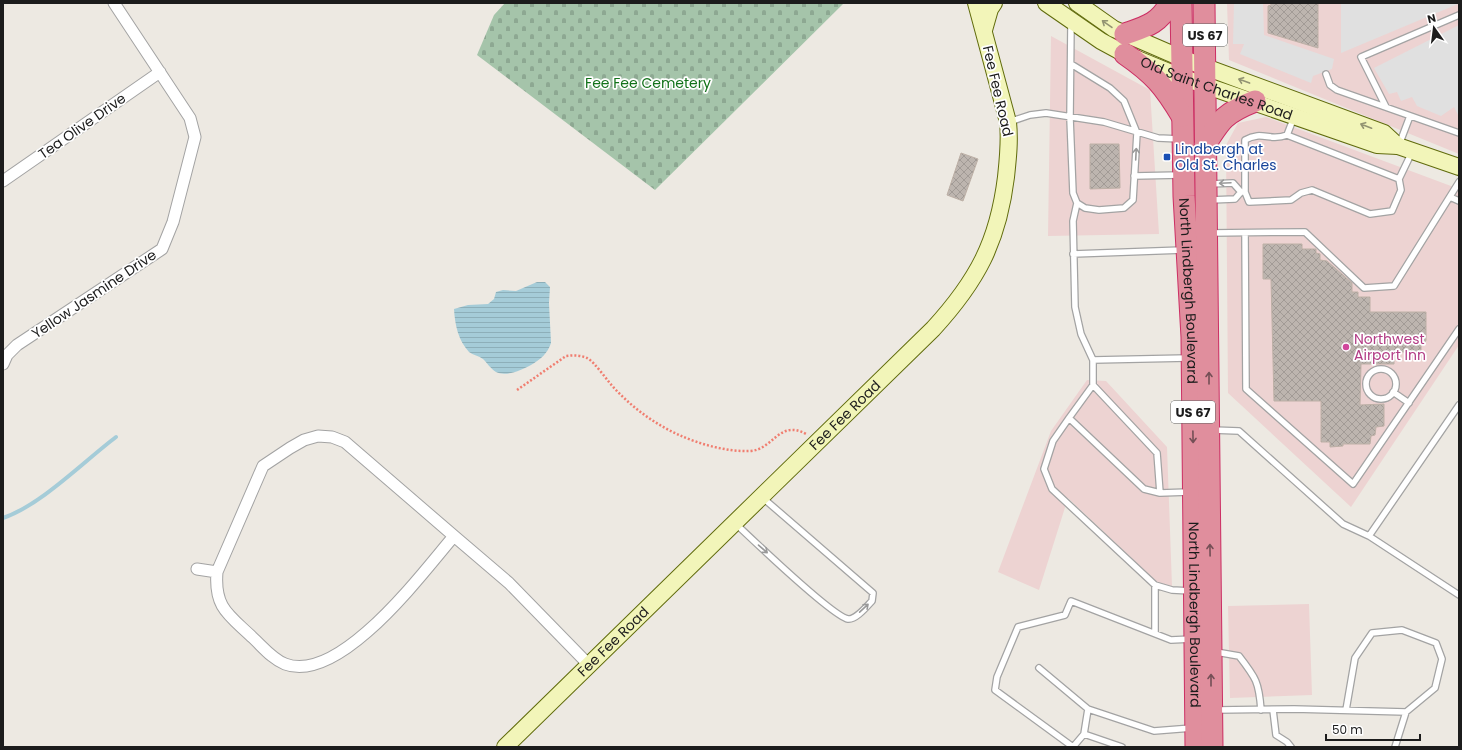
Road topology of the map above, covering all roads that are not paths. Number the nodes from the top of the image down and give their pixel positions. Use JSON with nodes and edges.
{"nodes":[{"id":1,"x":114,"y":3,"type":"edge"},
{"id":2,"x":976,"y":3,"type":"edge"},
{"id":3,"x":994,"y":3,"type":"edge"},
{"id":4,"x":1046,"y":3,"type":"edge"},
{"id":5,"x":1077,"y":3,"type":"edge"},
{"id":6,"x":1170,"y":3,"type":"edge"},
{"id":7,"x":1181,"y":3,"type":"edge"},
{"id":8,"x":1204,"y":3,"type":"edge"},
{"id":9,"x":1459,"y":15,"type":"edge"},
{"id":10,"x":1071,"y":21,"type":"junction"},
{"id":11,"x":984,"y":30,"type":"junction"},
{"id":12,"x":1125,"y":44,"type":"junction"},
{"id":13,"x":1071,"y":64,"type":"junction"},
{"id":14,"x":1181,"y":67,"type":"junction"},
{"id":15,"x":160,"y":72,"type":"junction"},
{"id":16,"x":1326,"y":74,"type":"dead end"},
{"id":17,"x":1205,"y":76,"type":"junction"},
{"id":18,"x":1255,"y":101,"type":"junction"},
{"id":19,"x":1386,"y":107,"type":"junction"},
{"id":20,"x":1295,"y":115,"type":"junction"},
{"id":21,"x":1410,"y":116,"type":"junction"},
{"id":22,"x":1182,"y":117,"type":"junction"},
{"id":23,"x":1070,"y":118,"type":"junction"},
{"id":24,"x":1008,"y":122,"type":"junction"},
{"id":25,"x":1137,"y":133,"type":"junction"},
{"id":26,"x":1459,"y":133,"type":"edge"},
{"id":27,"x":1287,"y":135,"type":"junction"},
{"id":28,"x":1182,"y":140,"type":"junction"},
{"id":29,"x":1205,"y":145,"type":"junction"},
{"id":30,"x":1406,"y":148,"type":"junction"},
{"id":31,"x":1459,"y":167,"type":"edge"},
{"id":32,"x":1183,"y":175,"type":"junction"},
{"id":33,"x":1134,"y":176,"type":"junction"},
{"id":34,"x":1399,"y":179,"type":"junction"},
{"id":35,"x":3,"y":180,"type":"edge"},
{"id":36,"x":1459,"y":182,"type":"edge"},
{"id":37,"x":1205,"y":192,"type":"junction"},
{"id":38,"x":1243,"y":192,"type":"junction"},
{"id":39,"x":1450,"y":197,"type":"junction"},
{"id":40,"x":1459,"y":201,"type":"edge"},
{"id":41,"x":1077,"y":203,"type":"junction"},
{"id":42,"x":1245,"y":232,"type":"junction"},
{"id":43,"x":1206,"y":233,"type":"junction"},
{"id":44,"x":1187,"y":249,"type":"junction"},
{"id":45,"x":1073,"y":254,"type":"junction"},
{"id":46,"x":1459,"y":329,"type":"edge"},
{"id":47,"x":1192,"y":358,"type":"junction"},
{"id":48,"x":1093,"y":360,"type":"junction"},
{"id":49,"x":3,"y":364,"type":"edge"},
{"id":50,"x":1093,"y":385,"type":"junction"},
{"id":51,"x":1393,"y":392,"type":"junction"},
{"id":52,"x":1408,"y":403,"type":"junction"},
{"id":53,"x":1459,"y":405,"type":"edge"},
{"id":54,"x":1457,"y":412,"type":"edge"},
{"id":55,"x":1069,"y":418,"type":"junction"},
{"id":56,"x":1209,"y":430,"type":"junction"},
{"id":57,"x":1194,"y":492,"type":"junction"},
{"id":58,"x":1160,"y":493,"type":"junction"},
{"id":59,"x":762,"y":497,"type":"junction"},
{"id":60,"x":734,"y":523,"type":"junction"},
{"id":61,"x":454,"y":536,"type":"junction"},
{"id":62,"x":1369,"y":536,"type":"junction"},
{"id":63,"x":197,"y":569,"type":"dead end"},
{"id":64,"x":217,"y":572,"type":"junction"},
{"id":65,"x":1155,"y":585,"type":"junction"},
{"id":66,"x":1194,"y":591,"type":"junction"},
{"id":67,"x":1459,"y":595,"type":"edge"},
{"id":68,"x":1155,"y":633,"type":"junction"},
{"id":69,"x":1203,"y":645,"type":"junction"},
{"id":70,"x":589,"y":665,"type":"junction"},
{"id":71,"x":1039,"y":668,"type":"dead end"},
{"id":72,"x":1088,"y":709,"type":"junction"},
{"id":73,"x":1211,"y":710,"type":"junction"},
{"id":74,"x":1261,"y":710,"type":"junction"},
{"id":75,"x":1273,"y":710,"type":"junction"},
{"id":76,"x":1346,"y":710,"type":"junction"},
{"id":77,"x":1406,"y":712,"type":"junction"},
{"id":78,"x":1084,"y":734,"type":"junction"},
{"id":79,"x":1196,"y":738,"type":"edge"},
{"id":80,"x":505,"y":747,"type":"edge"},
{"id":81,"x":1122,"y":747,"type":"edge"},
{"id":82,"x":1212,"y":747,"type":"edge"},
{"id":83,"x":1291,"y":747,"type":"edge"},
{"id":84,"x":1395,"y":747,"type":"edge"}],
"edges":[{"from":1,"to":15,"type":"street","name":"Yellow Jasmine Drive"},
{"from":2,"to":11,"type":"street","name":"Fee Fee Road"},
{"from":3,"to":11,"type":"street"},
{"from":4,"to":10,"type":"street","name":"Old Saint Charles Road"},
{"from":12,"to":5,"type":"street","name":"Old Saint Charles Road","one_way":true},
{"from":6,"to":12,"type":"highway"},
{"from":7,"to":14,"type":"highway","name":"North Lindbergh Boulevard","number":"US 67"},
{"from":8,"to":17,"type":"highway","name":"North Lindbergh Boulevard","number":"US 67"},
{"from":9,"to":19,"type":"lane"},
{"from":10,"to":12,"type":"street","name":"Old Saint Charles Road"},
{"from":10,"to":13,"type":"lane"},
{"from":11,"to":24,"type":"street","name":"Fee Fee Road"},
{"from":12,"to":14,"type":"street","name":"Old Saint Charles Road"},
{"from":12,"to":22,"type":"highway"},
{"from":13,"to":23,"type":"lane"},
{"from":13,"to":25,"type":"lane"},
{"from":14,"to":17,"type":"street","name":"Old Saint Charles Road"},
{"from":14,"to":22,"type":"highway","name":"North Lindbergh Boulevard","number":"US 67"},
{"from":15,"to":35,"type":"street","name":"Tea Olive Drive"},
{"from":15,"to":49,"type":"street","name":"Yellow Jasmine Drive"},
{"from":16,"to":19,"type":"lane"},
{"from":17,"to":18,"type":"street","name":"Old Saint Charles Road"},
{"from":17,"to":29,"type":"highway","name":"North Lindbergh Boulevard","number":"US 67"},
{"from":30,"to":17,"type":"street","name":"Old Saint Charles Road","one_way":true},
{"from":18,"to":20,"type":"street","name":"Old Saint Charles Road"},
{"from":18,"to":29,"type":"highway"},
{"from":19,"to":21,"type":"lane"},
{"from":20,"to":27,"type":"lane"},
{"from":20,"to":30,"type":"street","name":"Old Saint Charles Road"},
{"from":21,"to":26,"type":"lane"},
{"from":21,"to":30,"type":"lane"},
{"from":22,"to":28,"type":"highway","name":"North Lindbergh Boulevard","number":"US 67"},
{"from":23,"to":24,"type":"lane"},
{"from":23,"to":25,"type":"lane"},
{"from":23,"to":41,"type":"lane"},
{"from":24,"to":59,"type":"street","name":"Fee Fee Road"},
{"from":25,"to":28,"type":"lane"},
{"from":33,"to":25,"type":"lane","one_way":true},
{"from":27,"to":34,"type":"lane"},
{"from":27,"to":38,"type":"lane"},
{"from":28,"to":32,"type":"highway","name":"North Lindbergh Boulevard","number":"US 67"},
{"from":29,"to":37,"type":"highway","name":"North Lindbergh Boulevard","number":"US 67"},
{"from":30,"to":31,"type":"street","name":"Old Saint Charles Road"},
{"from":30,"to":34,"type":"lane"},
{"from":32,"to":33,"type":"lane"},
{"from":32,"to":44,"type":"highway","name":"North Lindbergh Boulevard","number":"US 67"},
{"from":33,"to":41,"type":"lane"},
{"from":34,"to":38,"type":"lane"},
{"from":36,"to":39,"type":"lane"},
{"from":37,"to":38,"type":"lane"},
{"from":38,"to":37,"type":"lane","one_way":true},
{"from":37,"to":43,"type":"highway","name":"North Lindbergh Boulevard","number":"US 67"},
{"from":39,"to":40,"type":"lane"},
{"from":39,"to":42,"type":"lane"},
{"from":41,"to":45,"type":"lane"},
{"from":42,"to":43,"type":"lane"},
{"from":42,"to":52,"type":"lane"},
{"from":56,"to":43,"type":"highway","name":"North Lindbergh Boulevard","number":"US 67","one_way":true},
{"from":44,"to":45,"type":"lane"},
{"from":44,"to":47,"type":"highway","name":"North Lindbergh Boulevard","number":"US 67"},
{"from":45,"to":48,"type":"lane"},
{"from":46,"to":52,"type":"lane"},
{"from":47,"to":48,"type":"lane"},
{"from":47,"to":57,"type":"highway","name":"North Lindbergh Boulevard","number":"US 67","one_way":true},
{"from":48,"to":50,"type":"lane"},
{"from":50,"to":55,"type":"lane"},
{"from":50,"to":58,"type":"lane"},
{"from":51,"to":51,"type":"lane"},
{"from":51,"to":52,"type":"lane"},
{"from":53,"to":54,"type":"lane"},
{"from":54,"to":62,"type":"lane"},
{"from":55,"to":58,"type":"lane"},
{"from":55,"to":65,"type":"lane"},
{"from":56,"to":62,"type":"lane"},
{"from":69,"to":56,"type":"highway","name":"North Lindbergh Boulevard","number":"US 67","one_way":true},
{"from":57,"to":58,"type":"lane"},
{"from":57,"to":66,"type":"highway","name":"North Lindbergh Boulevard","number":"US 67"},
{"from":59,"to":60,"type":"street","name":"Fee Fee Road"},
{"from":60,"to":59,"type":"lane","one_way":true},
{"from":60,"to":70,"type":"street","name":"Fee Fee Road"},
{"from":61,"to":64,"type":"street"},
{"from":61,"to":64,"type":"street"},
{"from":61,"to":70,"type":"street"},
{"from":62,"to":67,"type":"lane"},
{"from":63,"to":64,"type":"street"},
{"from":65,"to":66,"type":"lane"},
{"from":65,"to":68,"type":"lane"},
{"from":66,"to":69,"type":"highway","name":"North Lindbergh Boulevard","number":"US 67"},
{"from":68,"to":69,"type":"lane"},
{"from":68,"to":78,"type":"lane"},
{"from":73,"to":69,"type":"highway","name":"North Lindbergh Boulevard","number":"US 67","one_way":true},
{"from":69,"to":74,"type":"lane"},
{"from":69,"to":79,"type":"highway","name":"North Lindbergh Boulevard","number":"US 67"},
{"from":70,"to":80,"type":"street","name":"Fee Fee Road"},
{"from":71,"to":72,"type":"lane"},
{"from":72,"to":78,"type":"lane"},
{"from":72,"to":79,"type":"lane"},
{"from":73,"to":74,"type":"lane"},
{"from":73,"to":82,"type":"highway","name":"North Lindbergh Boulevard","number":"US 67"},
{"from":74,"to":75,"type":"lane"},
{"from":75,"to":76,"type":"lane"},
{"from":75,"to":83,"type":"lane"},
{"from":76,"to":77,"type":"lane"},
{"from":76,"to":77,"type":"lane"},
{"from":77,"to":84,"type":"lane"},
{"from":78,"to":81,"type":"lane"}]}
